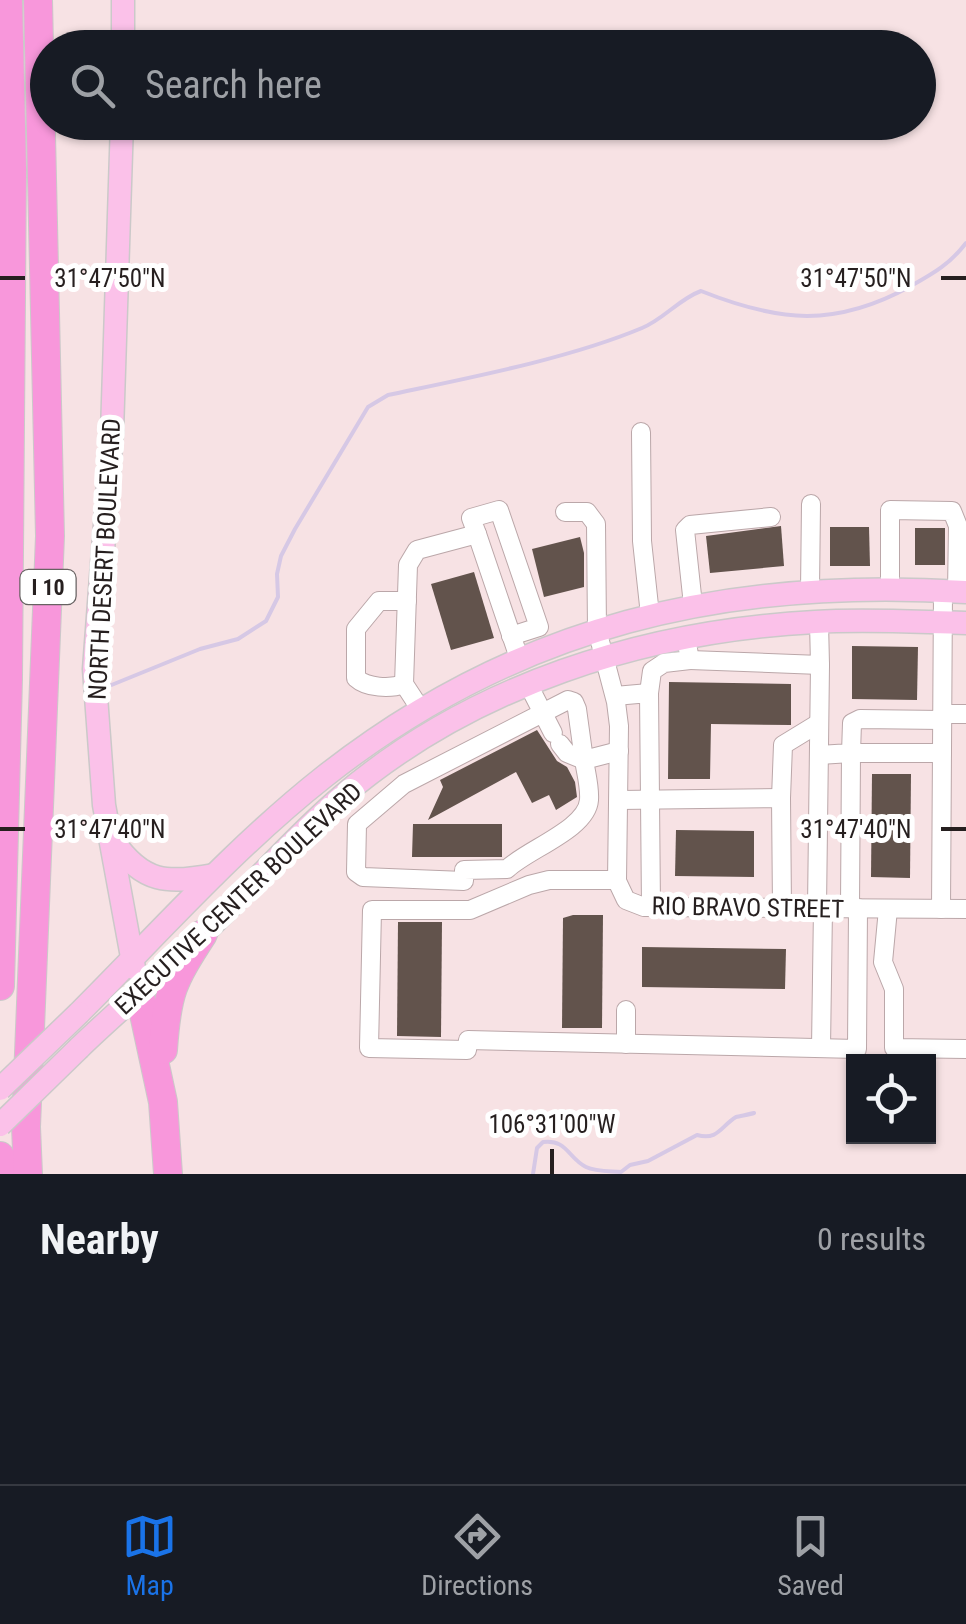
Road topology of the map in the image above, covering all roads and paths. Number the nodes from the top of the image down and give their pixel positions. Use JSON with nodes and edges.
{"nodes":[{"id":1,"x":8,"y":0,"type":"edge"},
{"id":2,"x":38,"y":0,"type":"edge"},
{"id":3,"x":123,"y":0,"type":"edge"},
{"id":4,"x":39,"y":30,"type":"edge"},
{"id":5,"x":123,"y":30,"type":"edge"},
{"id":6,"x":41,"y":140,"type":"edge"},
{"id":7,"x":121,"y":140,"type":"edge"},
{"id":8,"x":641,"y":432,"type":"dead end"},
{"id":9,"x":810,"y":504,"type":"dead end"},
{"id":10,"x":564,"y":512,"type":"dead end"},
{"id":11,"x":771,"y":517,"type":"dead end"},
{"id":12,"x":477,"y":534,"type":"junction"},
{"id":13,"x":514,"y":554,"type":"junction"},
{"id":14,"x":487,"y":562,"type":"junction"},
{"id":15,"x":890,"y":590,"type":"junction"},
{"id":16,"x":810,"y":591,"type":"junction"},
{"id":17,"x":955,"y":592,"type":"edge"},
{"id":18,"x":407,"y":601,"type":"junction"},
{"id":19,"x":692,"y":605,"type":"junction"},
{"id":20,"x":650,"y":615,"type":"junction"},
{"id":21,"x":819,"y":622,"type":"junction"},
{"id":22,"x":954,"y":623,"type":"edge"},
{"id":23,"x":596,"y":630,"type":"junction"},
{"id":24,"x":515,"y":647,"type":"junction"},
{"id":25,"x":688,"y":648,"type":"junction"},
{"id":26,"x":605,"y":656,"type":"junction"},
{"id":27,"x":820,"y":666,"type":"junction"},
{"id":28,"x":404,"y":684,"type":"junction"},
{"id":29,"x":528,"y":684,"type":"junction"},
{"id":30,"x":648,"y":693,"type":"junction"},
{"id":31,"x":615,"y":696,"type":"junction"},
{"id":32,"x":544,"y":713,"type":"junction"},
{"id":33,"x":966,"y":714,"type":"edge"},
{"id":34,"x":411,"y":716,"type":"junction"},
{"id":35,"x":942,"y":717,"type":"junction"},
{"id":36,"x":820,"y":723,"type":"junction"},
{"id":37,"x":416,"y":744,"type":"junction"},
{"id":38,"x":619,"y":751,"type":"junction"},
{"id":39,"x":942,"y":753,"type":"junction"},
{"id":40,"x":852,"y":754,"type":"junction"},
{"id":41,"x":819,"y":755,"type":"junction"},
{"id":42,"x":584,"y":760,"type":"junction"},
{"id":43,"x":781,"y":798,"type":"junction"},
{"id":44,"x":649,"y":799,"type":"junction"},
{"id":45,"x":620,"y":800,"type":"junction"},
{"id":46,"x":110,"y":837,"type":"junction"},
{"id":47,"x":214,"y":874,"type":"junction"},
{"id":48,"x":618,"y":880,"type":"junction"},
{"id":49,"x":651,"y":907,"type":"junction"},
{"id":50,"x":782,"y":908,"type":"junction"},
{"id":51,"x":820,"y":908,"type":"junction"},
{"id":52,"x":854,"y":908,"type":"junction"},
{"id":53,"x":888,"y":908,"type":"junction"},
{"id":54,"x":941,"y":909,"type":"junction"},
{"id":55,"x":966,"y":909,"type":"edge"},
{"id":56,"x":203,"y":934,"type":"junction"},
{"id":57,"x":132,"y":960,"type":"junction"},
{"id":58,"x":0,"y":986,"type":"edge"},
{"id":59,"x":139,"y":991,"type":"junction"},
{"id":60,"x":626,"y":1010,"type":"dead end"},
{"id":61,"x":626,"y":1044,"type":"junction"},
{"id":62,"x":820,"y":1048,"type":"junction"},
{"id":63,"x":966,"y":1049,"type":"edge"},
{"id":64,"x":160,"y":1086,"type":"junction"},
{"id":65,"x":0,"y":1089,"type":"edge"},
{"id":66,"x":0,"y":1125,"type":"edge"},
{"id":67,"x":0,"y":1156,"type":"edge"},
{"id":68,"x":0,"y":1174,"type":"edge"},
{"id":69,"x":28,"y":1174,"type":"edge"},
{"id":70,"x":168,"y":1174,"type":"edge"}],
"edges":[{"from":1,"to":58,"type":"highway","number":"I 10"},
{"from":2,"to":4,"type":"highway","number":"I 10"},
{"from":3,"to":5,"type":"main road"},
{"from":6,"to":69,"type":"highway","number":"I 10"},
{"from":7,"to":46,"type":"main road","name":"NORTH DESERT BOULEVARD"},
{"from":8,"to":20,"type":"street"},
{"from":9,"to":16,"type":"street"},
{"from":10,"to":23,"type":"street","name":"RIO BRAVO STREET"},
{"from":11,"to":19,"type":"street"},
{"from":12,"to":13,"type":"street"},
{"from":12,"to":14,"type":"street"},
{"from":12,"to":18,"type":"street"},
{"from":13,"to":14,"type":"street"},
{"from":13,"to":24,"type":"street"},
{"from":14,"to":24,"type":"street"},
{"from":15,"to":16,"type":"main road","name":"EXECUTIVE CENTER BOULEVARD"},
{"from":15,"to":17,"type":"main road","name":"EXECUTIVE CENTER BOULEVARD"},
{"from":15,"to":17,"type":"street"},
{"from":16,"to":19,"type":"main road","name":"EXECUTIVE CENTER BOULEVARD"},
{"from":17,"to":22,"type":"street"},
{"from":18,"to":28,"type":"street"},
{"from":18,"to":28,"type":"street"},
{"from":19,"to":20,"type":"main road","name":"EXECUTIVE CENTER BOULEVARD"},
{"from":20,"to":23,"type":"main road","name":"EXECUTIVE CENTER BOULEVARD"},
{"from":21,"to":22,"type":"main road","name":"EXECUTIVE CENTER BOULEVARD"},
{"from":21,"to":25,"type":"main road","name":"EXECUTIVE CENTER BOULEVARD"},
{"from":21,"to":27,"type":"street"},
{"from":22,"to":35,"type":"street"},
{"from":23,"to":24,"type":"main road","name":"EXECUTIVE CENTER BOULEVARD"},
{"from":23,"to":26,"type":"street","name":"RIO BRAVO STREET"},
{"from":24,"to":34,"type":"main road","name":"EXECUTIVE CENTER BOULEVARD"},
{"from":25,"to":26,"type":"main road","name":"EXECUTIVE CENTER BOULEVARD"},
{"from":25,"to":27,"type":"street"},
{"from":25,"to":30,"type":"street"},
{"from":26,"to":29,"type":"main road","name":"EXECUTIVE CENTER BOULEVARD"},
{"from":26,"to":31,"type":"street","name":"RIO BRAVO STREET"},
{"from":27,"to":36,"type":"street"},
{"from":28,"to":34,"type":"street"},
{"from":29,"to":32,"type":"street"},
{"from":29,"to":37,"type":"main road","name":"EXECUTIVE CENTER BOULEVARD"},
{"from":30,"to":31,"type":"street"},
{"from":30,"to":44,"type":"street"},
{"from":31,"to":38,"type":"street","name":"RIO BRAVO STREET"},
{"from":32,"to":42,"type":"street"},
{"from":32,"to":42,"type":"street"},
{"from":32,"to":42,"type":"street"},
{"from":33,"to":35,"type":"street"},
{"from":34,"to":37,"type":"main road"},
{"from":34,"to":47,"type":"main road","name":"EXECUTIVE CENTER BOULEVARD"},
{"from":35,"to":39,"type":"street"},
{"from":35,"to":40,"type":"street"},
{"from":36,"to":41,"type":"street"},
{"from":36,"to":43,"type":"street"},
{"from":37,"to":56,"type":"main road","name":"EXECUTIVE CENTER BOULEVARD"},
{"from":38,"to":42,"type":"street"},
{"from":38,"to":45,"type":"street","name":"RIO BRAVO STREET"},
{"from":39,"to":40,"type":"street"},
{"from":39,"to":54,"type":"street"},
{"from":40,"to":41,"type":"street"},
{"from":40,"to":52,"type":"street"},
{"from":41,"to":51,"type":"street"},
{"from":43,"to":44,"type":"street"},
{"from":43,"to":50,"type":"street"},
{"from":44,"to":45,"type":"street"},
{"from":44,"to":49,"type":"street"},
{"from":45,"to":48,"type":"street","name":"RIO BRAVO STREET"},
{"from":46,"to":47,"type":"main road"},
{"from":46,"to":57,"type":"main road","name":"NORTH DESERT BOULEVARD"},
{"from":47,"to":57,"type":"main road","name":"EXECUTIVE CENTER BOULEVARD"},
{"from":48,"to":49,"type":"street","name":"RIO BRAVO STREET"},
{"from":48,"to":61,"type":"street"},
{"from":49,"to":50,"type":"street","name":"RIO BRAVO STREET"},
{"from":50,"to":51,"type":"street","name":"RIO BRAVO STREET"},
{"from":51,"to":52,"type":"street","name":"RIO BRAVO STREET"},
{"from":51,"to":62,"type":"street"},
{"from":52,"to":53,"type":"street","name":"RIO BRAVO STREET"},
{"from":52,"to":62,"type":"street"},
{"from":53,"to":54,"type":"street","name":"RIO BRAVO STREET"},
{"from":53,"to":63,"type":"street"},
{"from":54,"to":55,"type":"street","name":"RIO BRAVO STREET"},
{"from":56,"to":59,"type":"main road","name":"EXECUTIVE CENTER BOULEVARD"},
{"from":56,"to":64,"type":"highway"},
{"from":57,"to":59,"type":"main road","name":"NORTH DESERT BOULEVARD"},
{"from":57,"to":65,"type":"main road","name":"EXECUTIVE CENTER BOULEVARD","bridge":true},
{"from":59,"to":64,"type":"highway"},
{"from":59,"to":66,"type":"main road","name":"EXECUTIVE CENTER BOULEVARD","bridge":true},
{"from":60,"to":61,"type":"street"},
{"from":61,"to":62,"type":"street"},
{"from":64,"to":70,"type":"highway"},
{"from":67,"to":68,"type":"highway"}]}
